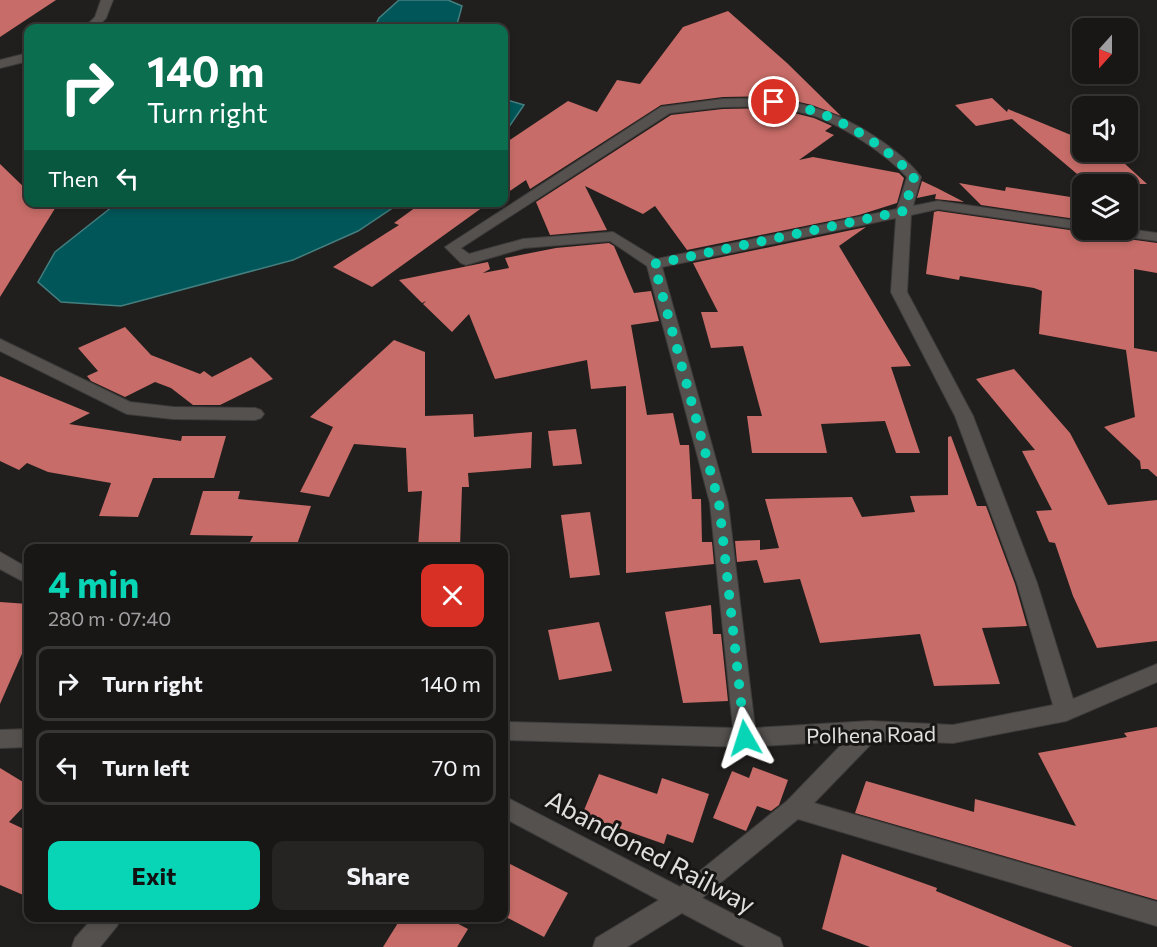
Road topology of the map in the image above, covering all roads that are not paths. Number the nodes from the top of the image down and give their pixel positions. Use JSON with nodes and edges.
{"nodes":[{"id":1,"x":107,"y":0,"type":"edge"},
{"id":2,"x":94,"y":24,"type":"edge"},
{"id":3,"x":24,"y":58,"type":"edge"},
{"id":4,"x":0,"y":64,"type":"edge"},
{"id":5,"x":904,"y":211,"type":"junction"},
{"id":6,"x":1072,"y":224,"type":"edge"},
{"id":7,"x":1138,"y":234,"type":"edge"},
{"id":8,"x":1156,"y":237,"type":"edge"},
{"id":9,"x":654,"y":264,"type":"junction"},
{"id":10,"x":0,"y":344,"type":"edge"},
{"id":11,"x":255,"y":414,"type":"dead end"},
{"id":12,"x":0,"y":559,"type":"edge"},
{"id":13,"x":24,"y":574,"type":"edge"},
{"id":14,"x":1157,"y":673,"type":"edge"},
{"id":15,"x":1066,"y":712,"type":"junction"},
{"id":16,"x":870,"y":730,"type":"junction"},
{"id":17,"x":508,"y":731,"type":"edge"},
{"id":18,"x":24,"y":738,"type":"edge"},
{"id":19,"x":745,"y":738,"type":"junction"},
{"id":20,"x":0,"y":739,"type":"edge"},
{"id":21,"x":508,"y":808,"type":"edge"},
{"id":22,"x":795,"y":808,"type":"junction"},
{"id":23,"x":684,"y":899,"type":"junction"},
{"id":24,"x":1157,"y":915,"type":"edge"},
{"id":25,"x":106,"y":922,"type":"edge"},
{"id":26,"x":84,"y":947,"type":"edge"},
{"id":27,"x":605,"y":947,"type":"edge"},
{"id":28,"x":771,"y":947,"type":"edge"}],
"edges":[{"from":1,"to":2,"type":"street"},
{"from":3,"to":4,"type":"street"},
{"from":5,"to":6,"type":"street"},
{"from":5,"to":9,"type":"street"},
{"from":5,"to":9,"type":"street"},
{"from":5,"to":15,"type":"street"},
{"from":7,"to":8,"type":"street"},
{"from":9,"to":19,"type":"street"},
{"from":10,"to":11,"type":"street"},
{"from":12,"to":13,"type":"street"},
{"from":14,"to":15,"type":"street","name":"Polhena Road"},
{"from":15,"to":16,"type":"street","name":"Polhena Road"},
{"from":16,"to":19,"type":"street","name":"Polhena Road"},
{"from":16,"to":22,"type":"street"},
{"from":17,"to":19,"type":"street","name":"Polhena Road"},
{"from":18,"to":20,"type":"street"},
{"from":21,"to":23,"type":"street","name":"Abandoned Railway"},
{"from":22,"to":23,"type":"street"},
{"from":22,"to":24,"type":"street"},
{"from":23,"to":27,"type":"street"},
{"from":23,"to":28,"type":"street","name":"Abandoned Railway"},
{"from":25,"to":26,"type":"street"}]}
